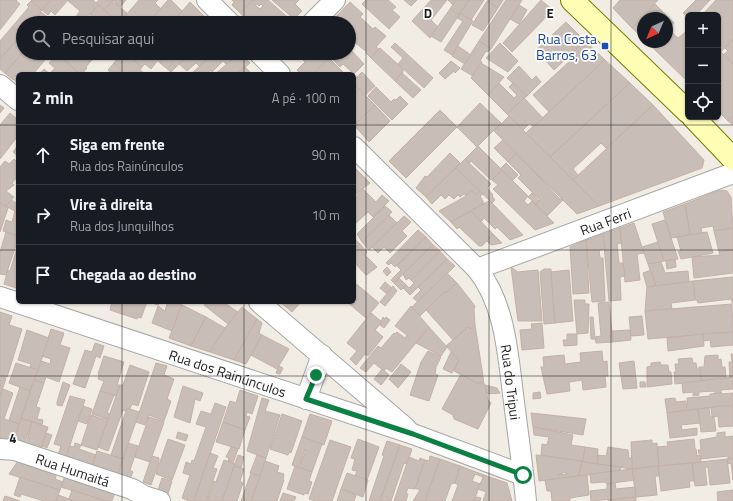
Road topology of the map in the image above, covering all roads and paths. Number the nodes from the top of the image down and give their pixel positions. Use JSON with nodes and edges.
{"nodes":[{"id":1,"x":207,"y":0,"type":"edge"},
{"id":2,"x":335,"y":0,"type":"edge"},
{"id":3,"x":572,"y":0,"type":"edge"},
{"id":4,"x":223,"y":16,"type":"edge"},
{"id":5,"x":319,"y":16,"type":"edge"},
{"id":6,"x":0,"y":85,"type":"edge"},
{"id":7,"x":16,"y":98,"type":"edge"},
{"id":8,"x":685,"y":109,"type":"edge"},
{"id":9,"x":696,"y":120,"type":"edge"},
{"id":10,"x":356,"y":149,"type":"edge"},
{"id":11,"x":733,"y":159,"type":"edge"},
{"id":12,"x":733,"y":173,"type":"edge"},
{"id":13,"x":477,"y":269,"type":"junction"},
{"id":14,"x":0,"y":297,"type":"edge"},
{"id":15,"x":16,"y":302,"type":"edge"},
{"id":16,"x":21,"y":304,"type":"edge"},
{"id":17,"x":261,"y":304,"type":"edge"},
{"id":18,"x":322,"y":355,"type":"junction"},
{"id":19,"x":306,"y":399,"type":"junction"},
{"id":20,"x":413,"y":434,"type":"junction"},
{"id":21,"x":0,"y":449,"type":"edge"},
{"id":22,"x":523,"y":475,"type":"junction"},
{"id":23,"x":148,"y":499,"type":"edge"},
{"id":24,"x":526,"y":501,"type":"edge"}],
"edges":[{"from":1,"to":4,"type":"street"},
{"from":2,"to":5,"type":"street"},
{"from":3,"to":8,"type":"main road"},
{"from":6,"to":7,"type":"street"},
{"from":9,"to":11,"type":"main road"},
{"from":10,"to":13,"type":"street","name":"Rua do Tripui"},
{"from":12,"to":13,"type":"street","name":"Rua Ferri"},
{"from":13,"to":22,"type":"street","name":"Rua do Tripui"},
{"from":14,"to":15,"type":"street","name":"Rua dos Rainúnculos"},
{"from":16,"to":19,"type":"street","name":"Rua dos Rainúnculos"},
{"from":17,"to":18,"type":"street"},
{"from":18,"to":19,"type":"street"},
{"from":18,"to":20,"type":"street"},
{"from":19,"to":20,"type":"street","name":"Rua dos Rainúnculos"},
{"from":20,"to":22,"type":"street","name":"Rua dos Rainúnculos"},
{"from":21,"to":23,"type":"street","name":"Rua Humaitá"},
{"from":22,"to":24,"type":"street","name":"Rua do Tripui"}]}
